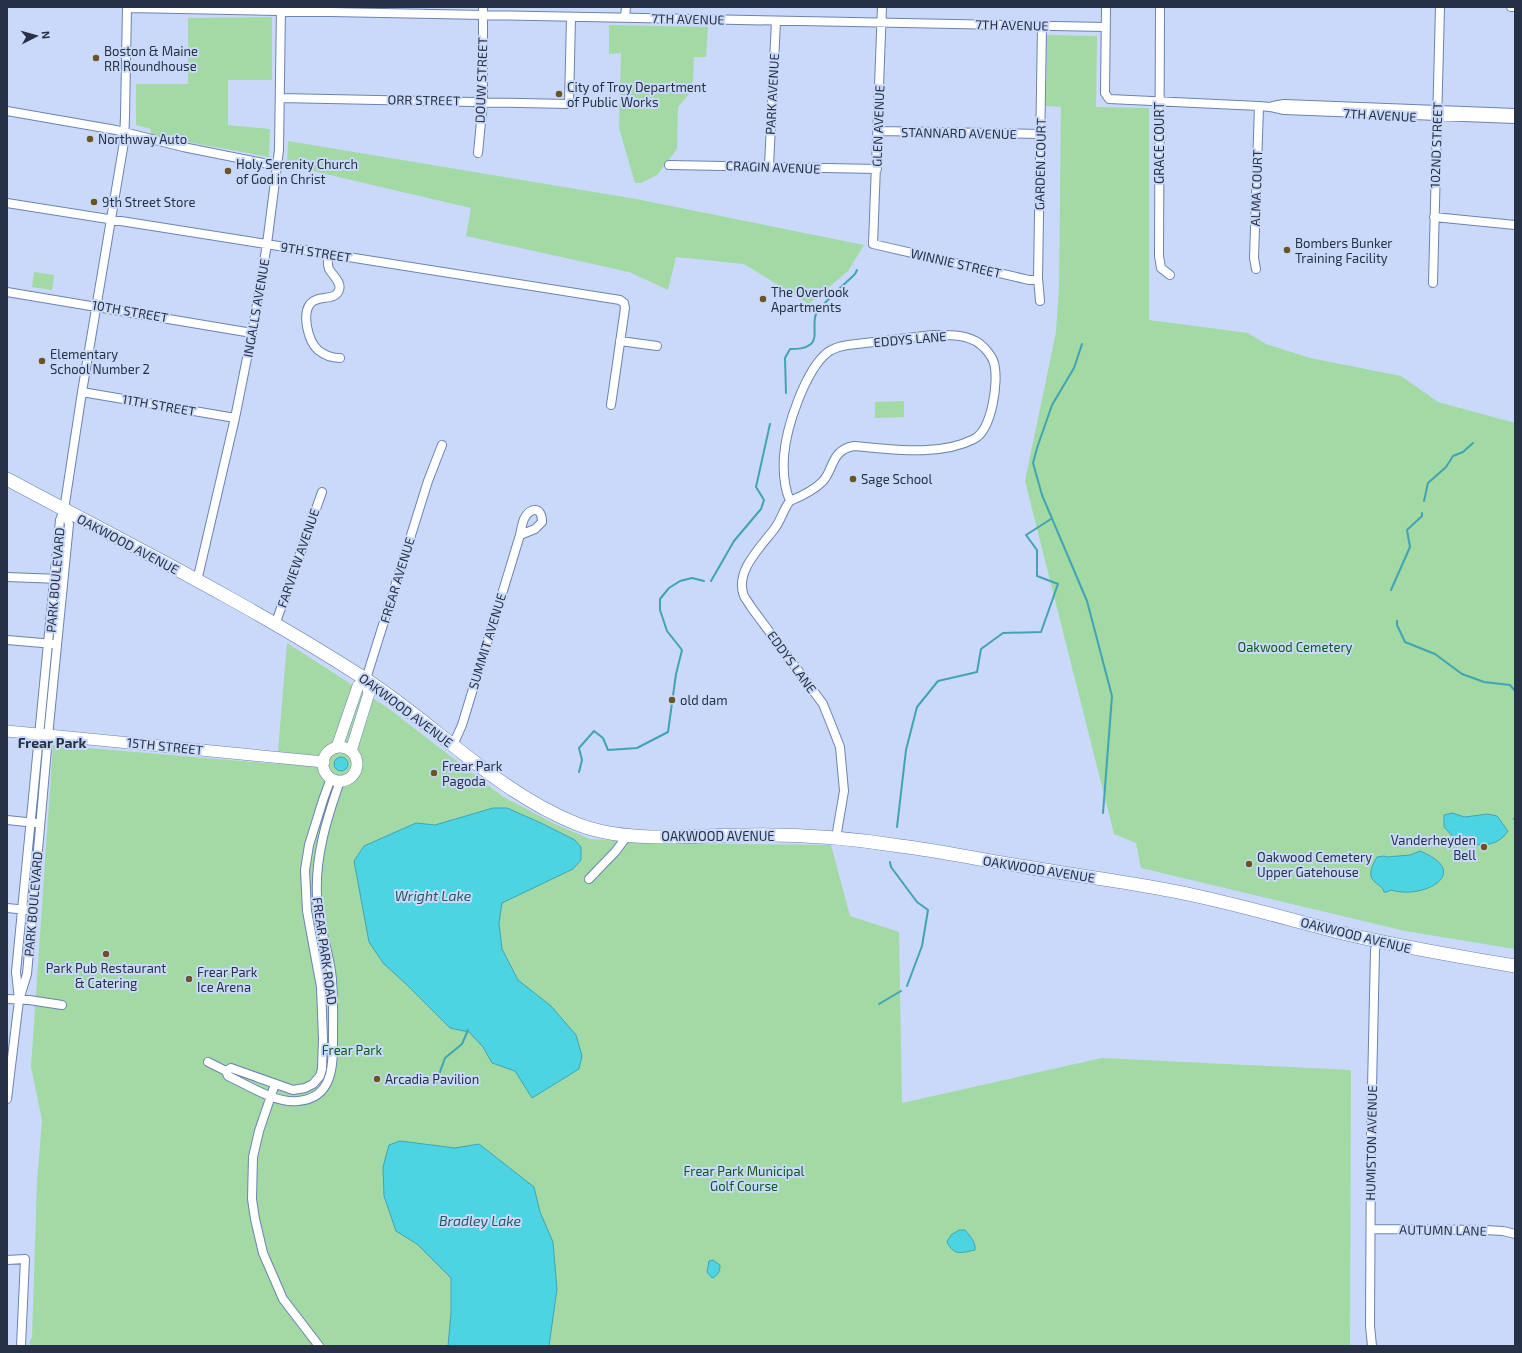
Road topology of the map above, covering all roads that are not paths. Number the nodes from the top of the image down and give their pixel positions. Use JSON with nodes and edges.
{"nodes":[{"id":1,"x":127,"y":7,"type":"edge"},
{"id":2,"x":626,"y":7,"type":"edge"},
{"id":3,"x":882,"y":7,"type":"edge"},
{"id":4,"x":1106,"y":7,"type":"edge"},
{"id":5,"x":1160,"y":7,"type":"edge"},
{"id":6,"x":1440,"y":7,"type":"edge"},
{"id":7,"x":1511,"y":7,"type":"edge"},
{"id":8,"x":1515,"y":7,"type":"edge"},
{"id":9,"x":281,"y":9,"type":"edge"},
{"id":10,"x":483,"y":11,"type":"edge"},
{"id":11,"x":571,"y":17,"type":"junction"},
{"id":12,"x":625,"y":18,"type":"junction"},
{"id":13,"x":776,"y":21,"type":"junction"},
{"id":14,"x":882,"y":23,"type":"junction"},
{"id":15,"x":1042,"y":26,"type":"junction"},
{"id":16,"x":1105,"y":27,"type":"junction"},
{"id":17,"x":280,"y":98,"type":"junction"},
{"id":18,"x":1160,"y":100,"type":"junction"},
{"id":19,"x":482,"y":101,"type":"junction"},
{"id":20,"x":1259,"y":106,"type":"junction"},
{"id":21,"x":7,"y":111,"type":"edge"},
{"id":22,"x":1515,"y":113,"type":"edge"},
{"id":23,"x":1437,"y":114,"type":"junction"},
{"id":24,"x":1515,"y":119,"type":"edge"},
{"id":25,"x":878,"y":132,"type":"junction"},
{"id":26,"x":124,"y":133,"type":"junction"},
{"id":27,"x":1040,"y":134,"type":"junction"},
{"id":28,"x":478,"y":153,"type":"dead end"},
{"id":29,"x":670,"y":165,"type":"dead end"},
{"id":30,"x":278,"y":166,"type":"junction"},
{"id":31,"x":769,"y":166,"type":"junction"},
{"id":32,"x":877,"y":169,"type":"junction"},
{"id":33,"x":7,"y":203,"type":"edge"},
{"id":34,"x":1434,"y":217,"type":"junction"},
{"id":35,"x":111,"y":219,"type":"junction"},
{"id":36,"x":1515,"y":225,"type":"edge"},
{"id":37,"x":267,"y":244,"type":"junction"},
{"id":38,"x":873,"y":244,"type":"joint"},
{"id":39,"x":328,"y":254,"type":"junction"},
{"id":40,"x":1256,"y":270,"type":"dead end"},
{"id":41,"x":1170,"y":274,"type":"dead end"},
{"id":42,"x":1038,"y":278,"type":"junction"},
{"id":43,"x":1433,"y":283,"type":"dead end"},
{"id":44,"x":7,"y":292,"type":"edge"},
{"id":45,"x":1040,"y":301,"type":"dead end"},
{"id":46,"x":96,"y":306,"type":"junction"},
{"id":47,"x":252,"y":333,"type":"junction"},
{"id":48,"x":620,"y":341,"type":"junction"},
{"id":49,"x":658,"y":346,"type":"dead end"},
{"id":50,"x":340,"y":358,"type":"dead end"},
{"id":51,"x":82,"y":392,"type":"junction"},
{"id":52,"x":611,"y":405,"type":"dead end"},
{"id":53,"x":235,"y":418,"type":"junction"},
{"id":54,"x":442,"y":445,"type":"dead end"},
{"id":55,"x":7,"y":479,"type":"edge"},
{"id":56,"x":322,"y":492,"type":"dead end"},
{"id":57,"x":790,"y":501,"type":"junction"},
{"id":58,"x":64,"y":510,"type":"junction"},
{"id":59,"x":520,"y":536,"type":"dead end"},
{"id":60,"x":7,"y":577,"type":"edge"},
{"id":61,"x":55,"y":579,"type":"junction"},
{"id":62,"x":64,"y":580,"type":"junction"},
{"id":63,"x":197,"y":581,"type":"junction"},
{"id":64,"x":275,"y":625,"type":"junction"},
{"id":65,"x":7,"y":640,"type":"edge"},
{"id":66,"x":53,"y":644,"type":"junction"},
{"id":67,"x":366,"y":679,"type":"junction"},
{"id":68,"x":7,"y":731,"type":"edge"},
{"id":69,"x":44,"y":734,"type":"junction"},
{"id":70,"x":453,"y":745,"type":"junction"},
{"id":71,"x":338,"y":747,"type":"junction"},
{"id":72,"x":351,"y":751,"type":"junction"},
{"id":73,"x":324,"y":762,"type":"junction"},
{"id":74,"x":336,"y":780,"type":"junction"},
{"id":75,"x":7,"y":820,"type":"edge"},
{"id":76,"x":31,"y":823,"type":"junction"},
{"id":77,"x":41,"y":824,"type":"junction"},
{"id":78,"x":628,"y":835,"type":"junction"},
{"id":79,"x":836,"y":838,"type":"junction"},
{"id":80,"x":588,"y":879,"type":"dead end"},
{"id":81,"x":7,"y":908,"type":"edge"},
{"id":82,"x":23,"y":910,"type":"junction"},
{"id":83,"x":32,"y":910,"type":"junction"},
{"id":84,"x":1377,"y":941,"type":"junction"},
{"id":85,"x":1515,"y":966,"type":"edge"},
{"id":86,"x":7,"y":999,"type":"edge"},
{"id":87,"x":19,"y":1000,"type":"junction"},
{"id":88,"x":62,"y":1005,"type":"dead end"},
{"id":89,"x":208,"y":1062,"type":"dead end"},
{"id":90,"x":226,"y":1070,"type":"junction"},
{"id":91,"x":275,"y":1084,"type":"junction"},
{"id":92,"x":271,"y":1096,"type":"junction"},
{"id":93,"x":7,"y":1099,"type":"edge"},
{"id":94,"x":1371,"y":1229,"type":"junction"},
{"id":95,"x":1515,"y":1234,"type":"edge"},
{"id":96,"x":7,"y":1260,"type":"edge"},
{"id":97,"x":21,"y":1346,"type":"edge"},
{"id":98,"x":319,"y":1346,"type":"edge"},
{"id":99,"x":1372,"y":1346,"type":"edge"}],
"edges":[{"from":1,"to":9,"type":"street","name":"7TH AVENUE"},
{"from":1,"to":26,"type":"street"},
{"from":2,"to":12,"type":"street"},
{"from":3,"to":14,"type":"street","name":"GLEN AVENUE"},
{"from":4,"to":16,"type":"street"},
{"from":5,"to":18,"type":"street","name":"GRACE COURT"},
{"from":6,"to":23,"type":"street","name":"102ND STREET"},
{"from":7,"to":8,"type":"street"},
{"from":9,"to":10,"type":"street","name":"7TH AVENUE"},
{"from":9,"to":17,"type":"street","name":"INGALLS AVENUE"},
{"from":10,"to":11,"type":"street","name":"7TH AVENUE"},
{"from":10,"to":19,"type":"street","name":"DOUW STREET"},
{"from":11,"to":12,"type":"street","name":"7TH AVENUE"},
{"from":11,"to":19,"type":"street","name":"ORR STREET"},
{"from":12,"to":13,"type":"street","name":"7TH AVENUE"},
{"from":13,"to":14,"type":"street","name":"7TH AVENUE"},
{"from":13,"to":31,"type":"street","name":"PARK AVENUE"},
{"from":14,"to":15,"type":"street","name":"7TH AVENUE"},
{"from":14,"to":25,"type":"street","name":"GLEN AVENUE"},
{"from":15,"to":16,"type":"street","name":"7TH AVENUE"},
{"from":15,"to":27,"type":"street","name":"GARDEN COURT"},
{"from":16,"to":18,"type":"street","name":"7TH AVENUE"},
{"from":17,"to":19,"type":"street","name":"ORR STREET"},
{"from":17,"to":30,"type":"street","name":"INGALLS AVENUE"},
{"from":18,"to":20,"type":"street","name":"7TH AVENUE"},
{"from":18,"to":41,"type":"street","name":"GRACE COURT"},
{"from":19,"to":28,"type":"street","name":"DOUW STREET"},
{"from":20,"to":23,"type":"street","name":"7TH AVENUE"},
{"from":20,"to":40,"type":"street","name":"ALMA COURT"},
{"from":21,"to":26,"type":"street"},
{"from":22,"to":23,"type":"street","name":"7TH AVENUE"},
{"from":23,"to":24,"type":"street","name":"7TH AVENUE"},
{"from":23,"to":34,"type":"street","name":"102ND STREET"},
{"from":25,"to":27,"type":"street","name":"STANNARD AVENUE"},
{"from":25,"to":32,"type":"street","name":"GLEN AVENUE"},
{"from":26,"to":30,"type":"street"},
{"from":26,"to":35,"type":"street"},
{"from":27,"to":42,"type":"street","name":"GARDEN COURT"},
{"from":29,"to":31,"type":"street","name":"CRAGIN AVENUE"},
{"from":30,"to":37,"type":"street","name":"INGALLS AVENUE"},
{"from":31,"to":32,"type":"street","name":"CRAGIN AVENUE"},
{"from":32,"to":38,"type":"street","name":"GLEN AVENUE"},
{"from":33,"to":35,"type":"street","name":"9TH STREET"},
{"from":34,"to":36,"type":"street"},
{"from":34,"to":43,"type":"street","name":"102ND STREET"},
{"from":35,"to":37,"type":"street","name":"9TH STREET"},
{"from":35,"to":46,"type":"street"},
{"from":37,"to":39,"type":"street","name":"9TH STREET"},
{"from":37,"to":47,"type":"street","name":"INGALLS AVENUE"},
{"from":38,"to":42,"type":"street","name":"WINNIE STREET"},
{"from":39,"to":48,"type":"street","name":"9TH STREET"},
{"from":39,"to":50,"type":"street"},
{"from":42,"to":45,"type":"street","name":"GARDEN COURT"},
{"from":44,"to":46,"type":"street","name":"10TH STREET"},
{"from":46,"to":47,"type":"street","name":"10TH STREET"},
{"from":46,"to":51,"type":"street"},
{"from":47,"to":53,"type":"street","name":"INGALLS AVENUE"},
{"from":48,"to":49,"type":"street"},
{"from":48,"to":52,"type":"street"},
{"from":51,"to":53,"type":"street","name":"11TH STREET"},
{"from":51,"to":58,"type":"street"},
{"from":53,"to":63,"type":"street","name":"INGALLS AVENUE"},
{"from":54,"to":67,"type":"street","name":"FREAR AVENUE"},
{"from":55,"to":58,"type":"main road","name":"OAKWOOD AVENUE"},
{"from":56,"to":64,"type":"street","name":"FARVIEW AVENUE"},
{"from":57,"to":57,"type":"street","name":"EDDYS LANE"},
{"from":57,"to":79,"type":"street","name":"EDDYS LANE"},
{"from":58,"to":61,"type":"street","name":"PARK BOULEVARD"},
{"from":58,"to":62,"type":"street","name":"PARK BOULEVARD"},
{"from":58,"to":63,"type":"main road","name":"OAKWOOD AVENUE"},
{"from":59,"to":70,"type":"street","name":"SUMMIT AVENUE"},
{"from":60,"to":61,"type":"street"},
{"from":61,"to":62,"type":"street"},
{"from":61,"to":66,"type":"street","name":"PARK BOULEVARD"},
{"from":62,"to":66,"type":"street","name":"PARK BOULEVARD"},
{"from":63,"to":64,"type":"main road","name":"OAKWOOD AVENUE"},
{"from":64,"to":67,"type":"main road","name":"OAKWOOD AVENUE"},
{"from":65,"to":66,"type":"street"},
{"from":66,"to":69,"type":"street","name":"PARK BOULEVARD"},
{"from":67,"to":70,"type":"main road","name":"OAKWOOD AVENUE"},
{"from":67,"to":71,"type":"street"},
{"from":67,"to":72,"type":"street"},
{"from":68,"to":69,"type":"street","name":"15TH STREET"},
{"from":69,"to":73,"type":"street","name":"15TH STREET"},
{"from":69,"to":76,"type":"street","name":"PARK BOULEVARD"},
{"from":69,"to":77,"type":"street","name":"PARK BOULEVARD"},
{"from":70,"to":78,"type":"main road","name":"OAKWOOD AVENUE"},
{"from":71,"to":72,"type":"street"},
{"from":71,"to":73,"type":"street"},
{"from":72,"to":74,"type":"street"},
{"from":73,"to":74,"type":"street"},
{"from":74,"to":91,"type":"street","name":"FREAR PARK ROAD"},
{"from":74,"to":92,"type":"street","name":"FREAR PARK ROAD"},
{"from":75,"to":76,"type":"street"},
{"from":76,"to":77,"type":"street"},
{"from":76,"to":82,"type":"street","name":"PARK BOULEVARD"},
{"from":77,"to":83,"type":"street","name":"PARK BOULEVARD"},
{"from":78,"to":79,"type":"main road","name":"OAKWOOD AVENUE"},
{"from":78,"to":80,"type":"street"},
{"from":79,"to":84,"type":"main road","name":"OAKWOOD AVENUE"},
{"from":81,"to":82,"type":"street"},
{"from":82,"to":83,"type":"street"},
{"from":82,"to":87,"type":"street","name":"PARK BOULEVARD"},
{"from":83,"to":87,"type":"street","name":"PARK BOULEVARD"},
{"from":84,"to":85,"type":"main road","name":"OAKWOOD AVENUE"},
{"from":84,"to":94,"type":"street","name":"HUMISTON AVENUE"},
{"from":86,"to":87,"type":"street"},
{"from":87,"to":88,"type":"street"},
{"from":87,"to":93,"type":"street","name":"PARK BOULEVARD"},
{"from":89,"to":90,"type":"street","name":"FREAR PARK ROAD"},
{"from":90,"to":91,"type":"street","name":"FREAR PARK ROAD"},
{"from":90,"to":92,"type":"street","name":"FREAR PARK ROAD"},
{"from":91,"to":92,"type":"street"},
{"from":92,"to":98,"type":"street"},
{"from":94,"to":95,"type":"street","name":"AUTUMN LANE"},
{"from":94,"to":99,"type":"street","name":"HUMISTON AVENUE"},
{"from":96,"to":97,"type":"street"}]}
